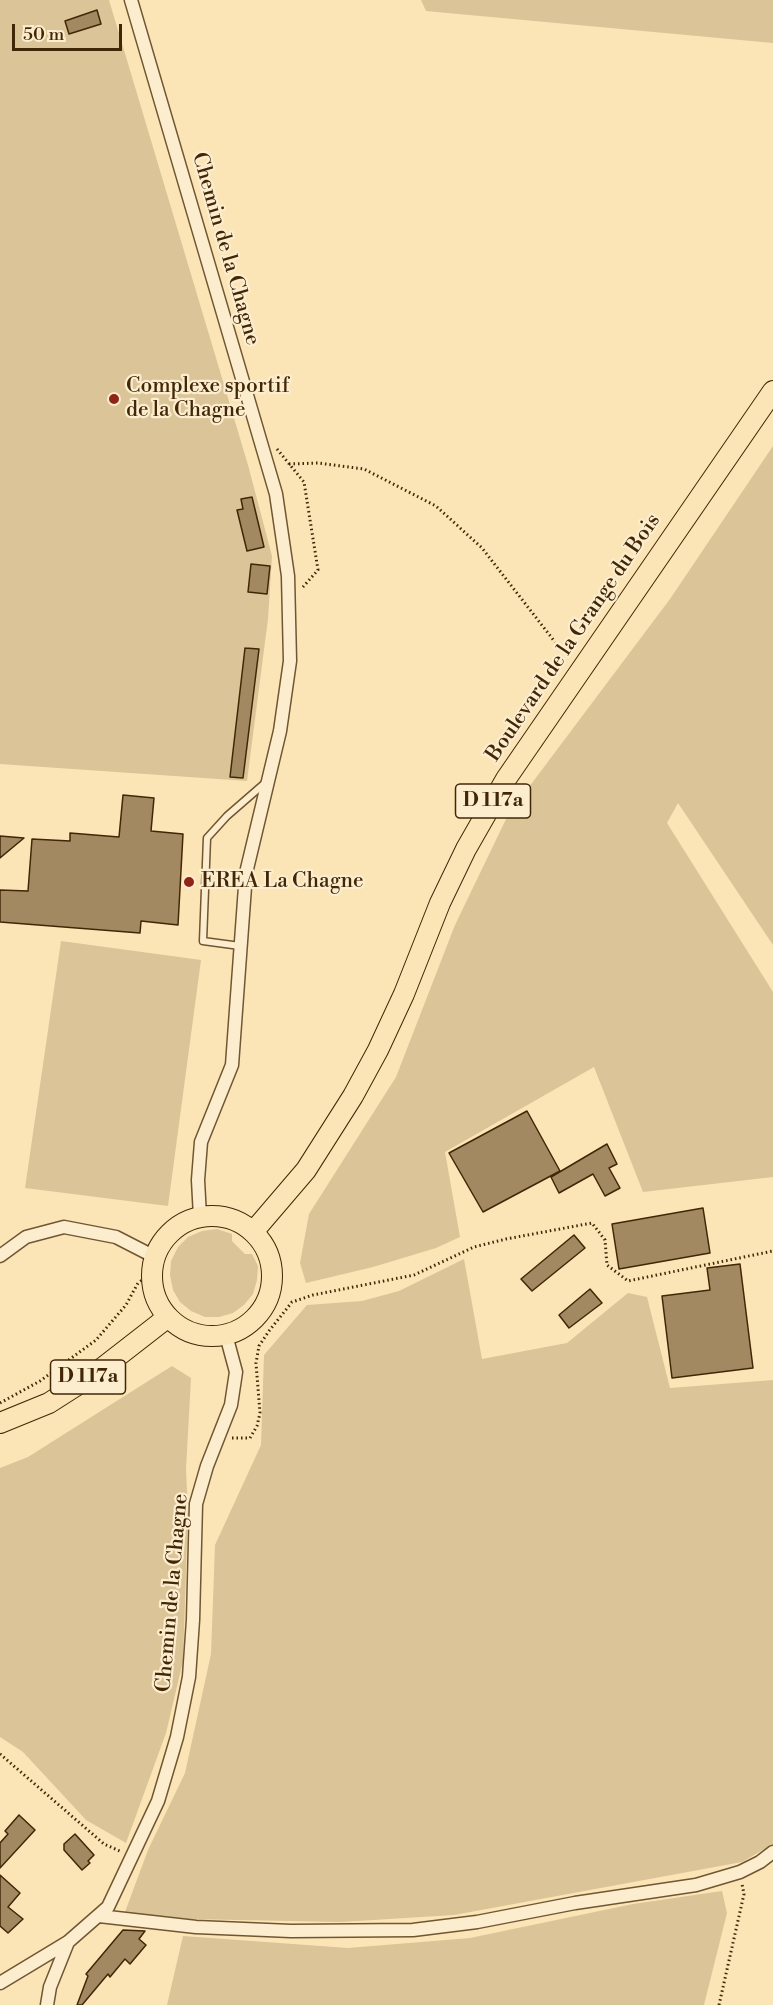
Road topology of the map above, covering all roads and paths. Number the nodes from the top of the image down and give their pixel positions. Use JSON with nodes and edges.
{"nodes":[{"id":1,"x":131,"y":0,"type":"edge"},
{"id":2,"x":773,"y":391,"type":"edge"},
{"id":3,"x":257,"y":428,"type":"junction"},
{"id":4,"x":289,"y":464,"type":"junction"},
{"id":5,"x":288,"y":602,"type":"junction"},
{"id":6,"x":555,"y":642,"type":"dead end"},
{"id":7,"x":268,"y":781,"type":"junction"},
{"id":8,"x":240,"y":945,"type":"junction"},
{"id":9,"x":200,"y":1217,"type":"junction"},
{"id":10,"x":253,"y":1232,"type":"junction"},
{"id":11,"x":773,"y":1251,"type":"edge"},
{"id":12,"x":0,"y":1256,"type":"edge"},
{"id":13,"x":153,"y":1265,"type":"junction"},
{"id":14,"x":168,"y":1317,"type":"junction"},
{"id":15,"x":226,"y":1335,"type":"junction"},
{"id":16,"x":0,"y":1403,"type":"edge"},
{"id":17,"x":0,"y":1424,"type":"edge"},
{"id":18,"x":218,"y":1439,"type":"junction"},
{"id":19,"x":0,"y":1754,"type":"edge"},
{"id":20,"x":773,"y":1851,"type":"edge"},
{"id":21,"x":131,"y":1857,"type":"junction"},
{"id":22,"x":740,"y":1872,"type":"junction"},
{"id":23,"x":99,"y":1916,"type":"junction"},
{"id":24,"x":68,"y":1942,"type":"junction"},
{"id":25,"x":0,"y":1983,"type":"edge"},
{"id":26,"x":47,"y":2005,"type":"edge"},
{"id":27,"x":719,"y":2005,"type":"edge"}],
"edges":[{"from":1,"to":3,"type":"street","name":"Chemin de la Chagne"},
{"from":2,"to":10,"type":"main road","name":"Boulevard de la Grange du Bois","number":"D 117a"},
{"from":3,"to":4,"type":"path"},
{"from":3,"to":5,"type":"street","name":"Chemin de la Chagne"},
{"from":4,"to":5,"type":"path"},
{"from":4,"to":6,"type":"path"},
{"from":5,"to":7,"type":"street","name":"Chemin de la Chagne"},
{"from":7,"to":8,"type":"street","name":"Chemin de la Chagne"},
{"from":7,"to":8,"type":"lane"},
{"from":8,"to":9,"type":"street","name":"Chemin de la Chagne"},
{"from":9,"to":10,"type":"main road"},
{"from":9,"to":13,"type":"main road"},
{"from":10,"to":15,"type":"main road"},
{"from":11,"to":18,"type":"path"},
{"from":12,"to":13,"type":"street"},
{"from":13,"to":14,"type":"main road"},
{"from":13,"to":16,"type":"path"},
{"from":14,"to":15,"type":"main road"},
{"from":14,"to":17,"type":"main road","number":"D 117a"},
{"from":15,"to":18,"type":"street","name":"Chemin de la Chagne"},
{"from":18,"to":21,"type":"street","name":"Chemin de la Chagne"},
{"from":19,"to":21,"type":"path"},
{"from":20,"to":22,"type":"street"},
{"from":21,"to":23,"type":"street","name":"Chemin de la Chagne"},
{"from":22,"to":23,"type":"street"},
{"from":22,"to":27,"type":"path"},
{"from":23,"to":24,"type":"street","name":"Chemin de la Chagne"},
{"from":24,"to":25,"type":"street"},
{"from":24,"to":26,"type":"street","name":"Chemin de la Chagne"}]}
